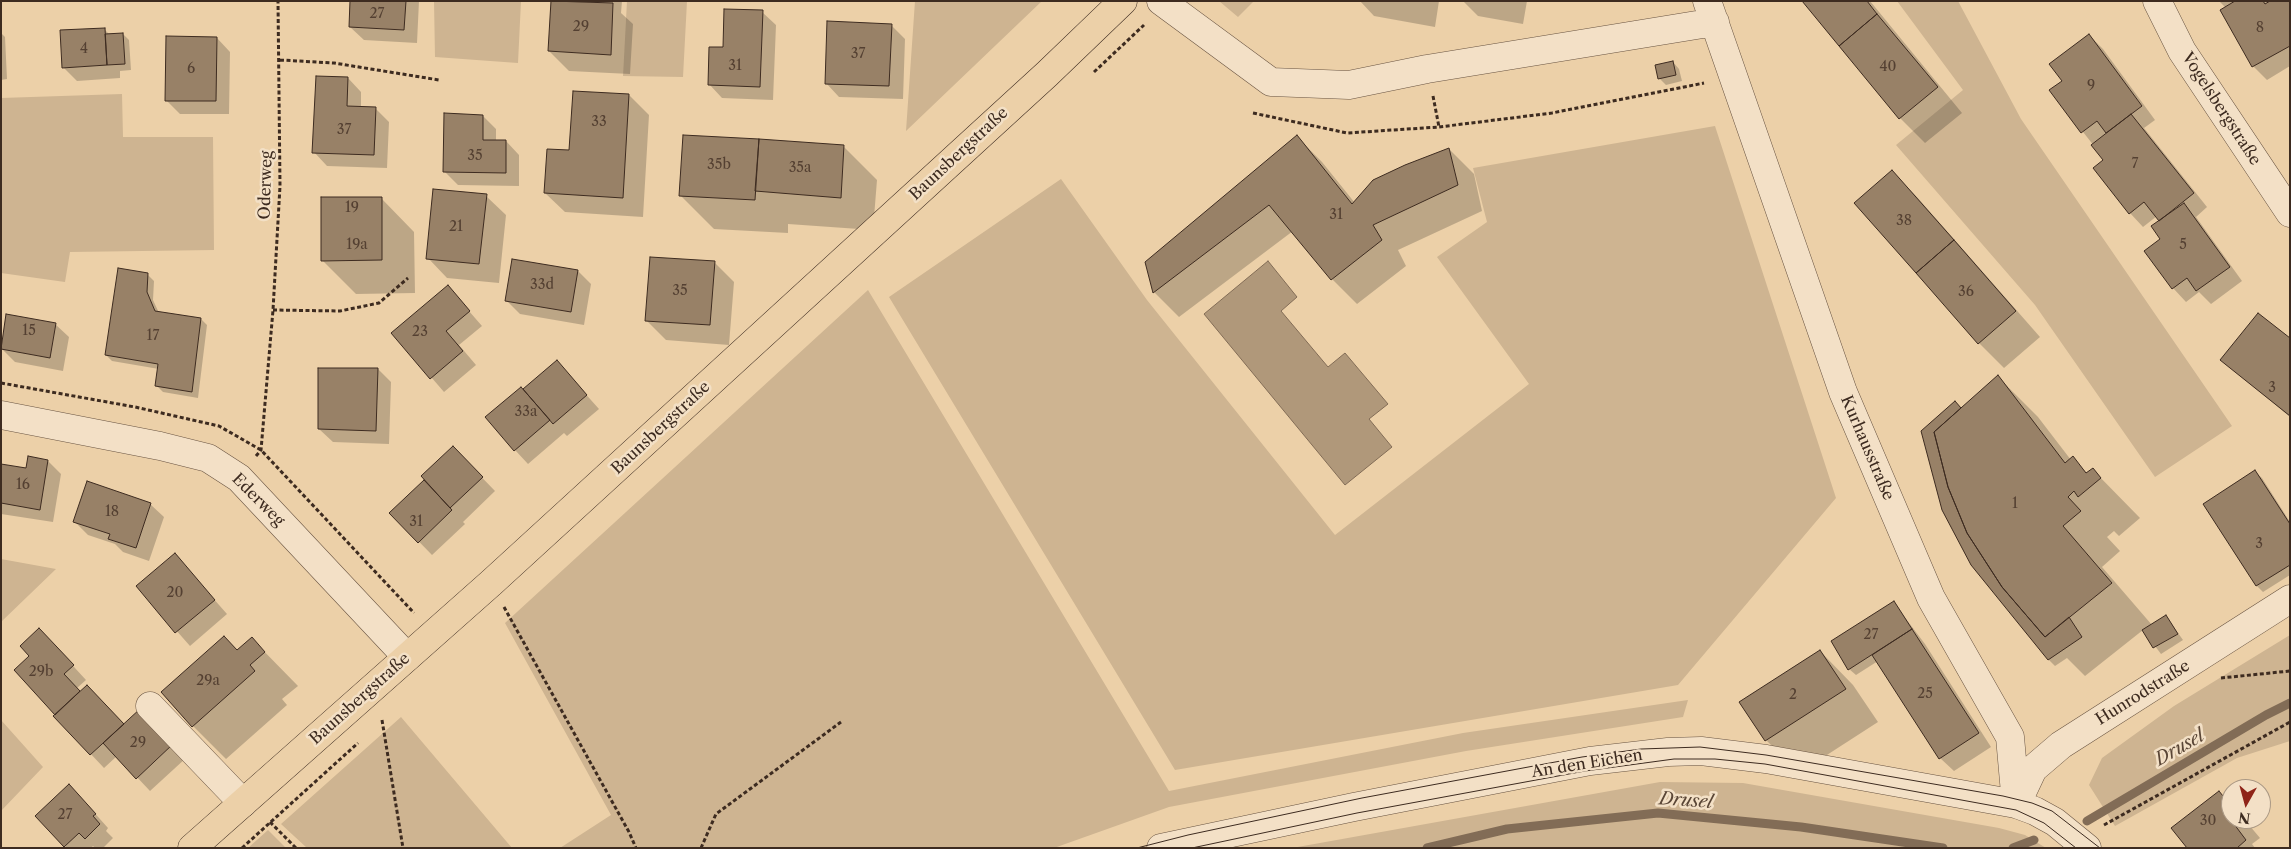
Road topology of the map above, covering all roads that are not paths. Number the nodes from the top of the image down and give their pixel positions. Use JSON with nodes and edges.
{"nodes":[{"id":1,"x":1123,"y":1,"type":"edge"},
{"id":2,"x":1161,"y":1,"type":"edge"},
{"id":3,"x":2157,"y":1,"type":"edge"},
{"id":4,"x":1711,"y":12,"type":"edge"},
{"id":5,"x":2290,"y":213,"type":"edge"},
{"id":6,"x":1,"y":416,"type":"edge"},
{"id":7,"x":2290,"y":599,"type":"edge"},
{"id":8,"x":407,"y":657,"type":"junction"},
{"id":9,"x":150,"y":706,"type":"dead end"},
{"id":10,"x":243,"y":803,"type":"junction"},
{"id":11,"x":2016,"y":804,"type":"junction"},
{"id":12,"x":2082,"y":844,"type":"edge"},
{"id":13,"x":192,"y":848,"type":"edge"},
{"id":14,"x":1161,"y":848,"type":"edge"}],
"edges":[{"from":1,"to":8,"type":"main road","name":"Baunsbergstraße"},
{"from":2,"to":4,"type":"street"},
{"from":3,"to":5,"type":"street","name":"Vogelsbergstraße"},
{"from":4,"to":11,"type":"street","name":"Kurhausstraße"},
{"from":6,"to":8,"type":"street","name":"Ederweg"},
{"from":7,"to":11,"type":"street","name":"Hunrodstraße"},
{"from":8,"to":10,"type":"main road","name":"Baunsbergstraße"},
{"from":9,"to":10,"type":"street"},
{"from":10,"to":13,"type":"main road","name":"Baunsbergstraße"},
{"from":11,"to":12,"type":"street"},
{"from":11,"to":14,"type":"street","name":"An den Eichen"}]}
